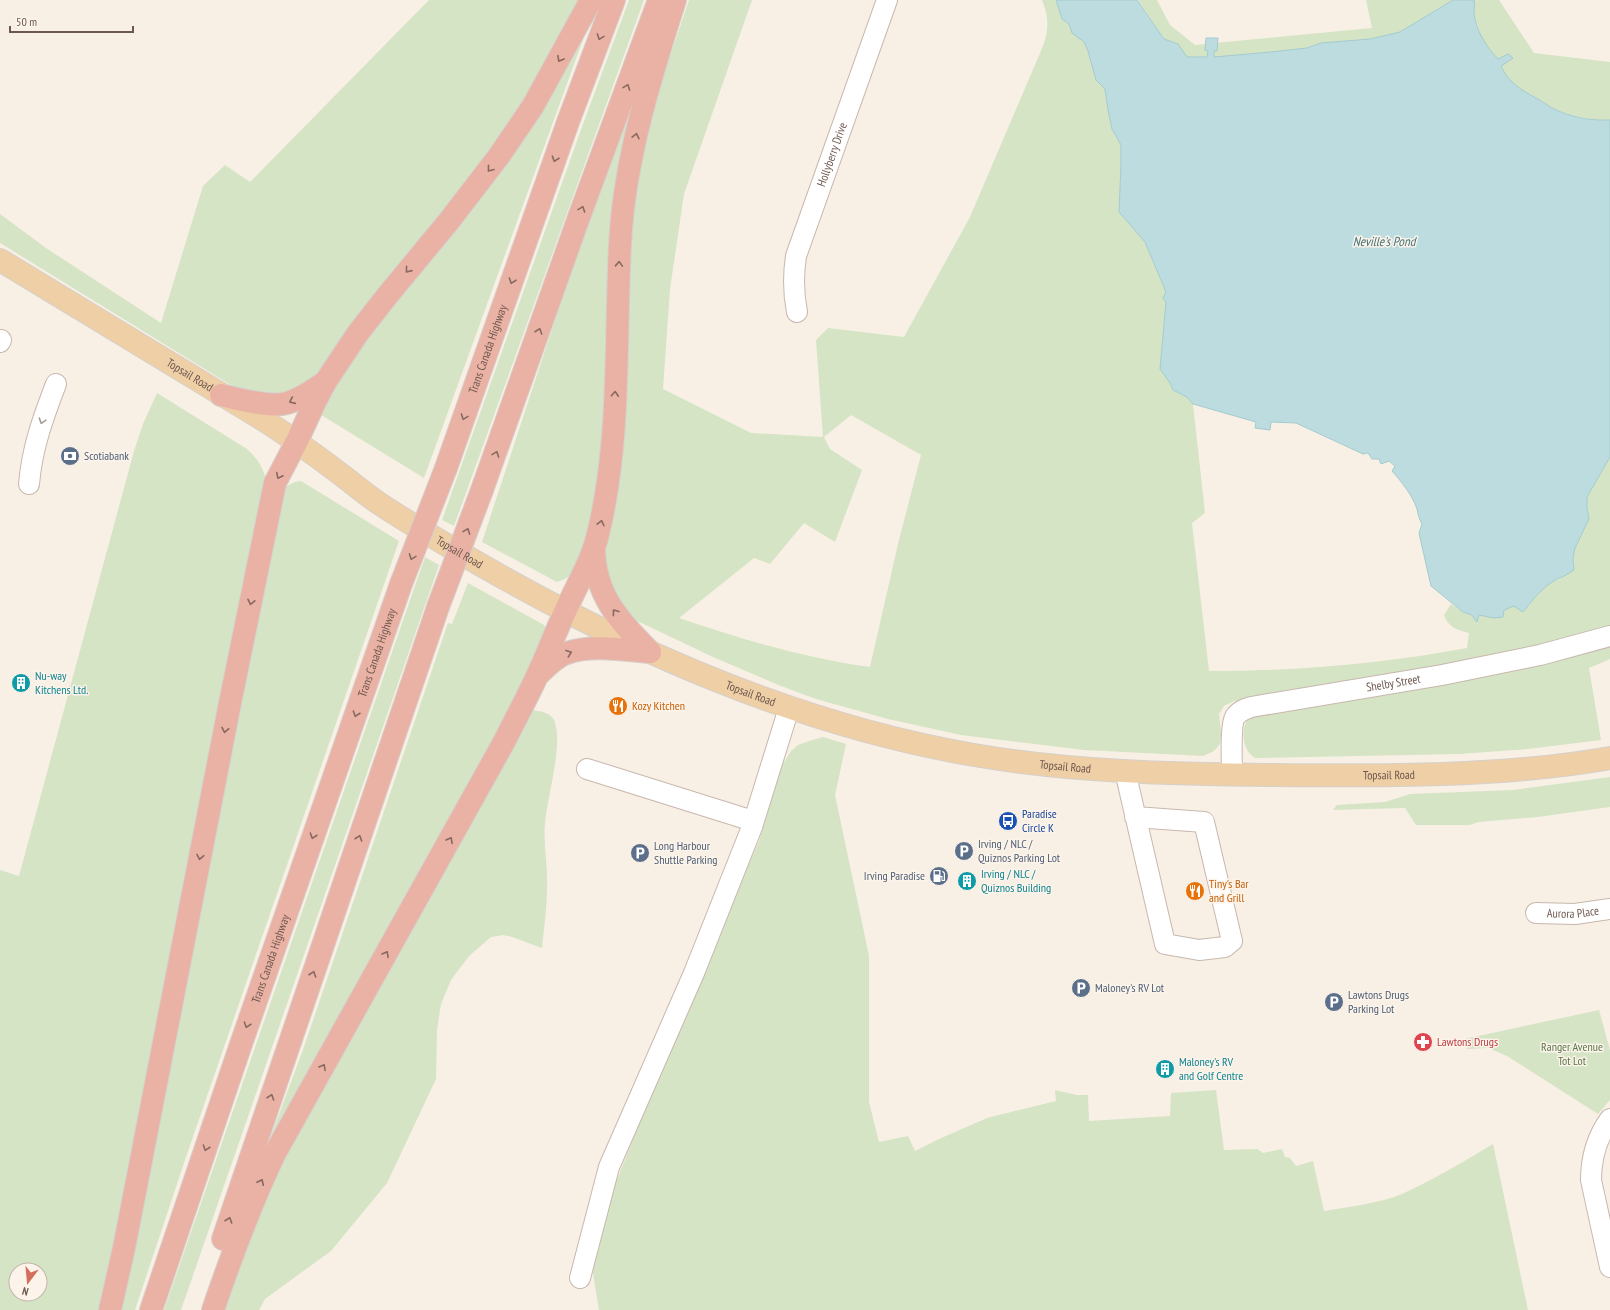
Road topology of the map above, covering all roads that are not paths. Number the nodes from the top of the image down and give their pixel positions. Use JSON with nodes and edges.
{"nodes":[{"id":1,"x":591,"y":0,"type":"edge"},
{"id":2,"x":614,"y":0,"type":"edge"},
{"id":3,"x":659,"y":0,"type":"edge"},
{"id":4,"x":675,"y":0,"type":"edge"},
{"id":5,"x":887,"y":0,"type":"edge"},
{"id":6,"x":1,"y":263,"type":"edge"},
{"id":7,"x":797,"y":312,"type":"dead end"},
{"id":8,"x":326,"y":381,"type":"junction"},
{"id":9,"x":56,"y":384,"type":"dead end"},
{"id":10,"x":221,"y":395,"type":"junction"},
{"id":11,"x":297,"y":441,"type":"junction"},
{"id":12,"x":29,"y":484,"type":"dead end"},
{"id":13,"x":594,"y":548,"type":"junction"},
{"id":14,"x":565,"y":611,"type":"junction"},
{"id":15,"x":1610,"y":636,"type":"edge"},
{"id":16,"x":650,"y":652,"type":"junction"},
{"id":17,"x":538,"y":675,"type":"junction"},
{"id":18,"x":789,"y":708,"type":"junction"},
{"id":19,"x":1610,"y":758,"type":"edge"},
{"id":20,"x":586,"y":769,"type":"dead end"},
{"id":21,"x":1124,"y":771,"type":"junction"},
{"id":22,"x":1232,"y":774,"type":"junction"},
{"id":23,"x":1135,"y":817,"type":"junction"},
{"id":24,"x":753,"y":821,"type":"junction"},
{"id":25,"x":1610,"y":909,"type":"edge"},
{"id":26,"x":1536,"y":913,"type":"dead end"},
{"id":27,"x":1610,"y":1119,"type":"edge"},
{"id":28,"x":1610,"y":1267,"type":"edge"},
{"id":29,"x":580,"y":1278,"type":"dead end"},
{"id":30,"x":110,"y":1310,"type":"edge"},
{"id":31,"x":151,"y":1310,"type":"edge"},
{"id":32,"x":198,"y":1310,"type":"edge"},
{"id":33,"x":213,"y":1310,"type":"edge"}],
"edges":[{"from":1,"to":8,"type":"highway","one_way":true},
{"from":2,"to":31,"type":"highway","name":"Trans Canada Highway","one_way":true,"bridge":true},
{"from":32,"to":3,"type":"highway","one_way":true,"bridge":true},
{"from":13,"to":4,"type":"highway","one_way":true},
{"from":5,"to":7,"type":"street","name":"Hollyberry Drive"},
{"from":6,"to":10,"type":"main road","name":"Topsail Road"},
{"from":8,"to":10,"type":"highway","one_way":true},
{"from":8,"to":11,"type":"highway"},
{"from":9,"to":12,"type":"street","one_way":true},
{"from":10,"to":11,"type":"main road","name":"Topsail Road"},
{"from":11,"to":14,"type":"main road","name":"Topsail Road"},
{"from":11,"to":30,"type":"highway","one_way":true},
{"from":13,"to":14,"type":"highway"},
{"from":16,"to":13,"type":"highway","one_way":true},
{"from":14,"to":16,"type":"main road","name":"Topsail Road"},
{"from":14,"to":17,"type":"highway"},
{"from":15,"to":22,"type":"street","name":"Shelby Street"},
{"from":17,"to":16,"type":"highway","one_way":true},
{"from":16,"to":18,"type":"main road","name":"Topsail Road"},
{"from":33,"to":17,"type":"highway","one_way":true},
{"from":18,"to":21,"type":"main road","name":"Topsail Road"},
{"from":18,"to":24,"type":"street"},
{"from":19,"to":22,"type":"main road","name":"Topsail Road"},
{"from":20,"to":24,"type":"street"},
{"from":21,"to":22,"type":"main road","name":"Topsail Road"},
{"from":21,"to":23,"type":"street"},
{"from":23,"to":23,"type":"street"},
{"from":24,"to":29,"type":"street"},
{"from":25,"to":26,"type":"street","name":"Aurora Place"},
{"from":27,"to":28,"type":"street"}]}
